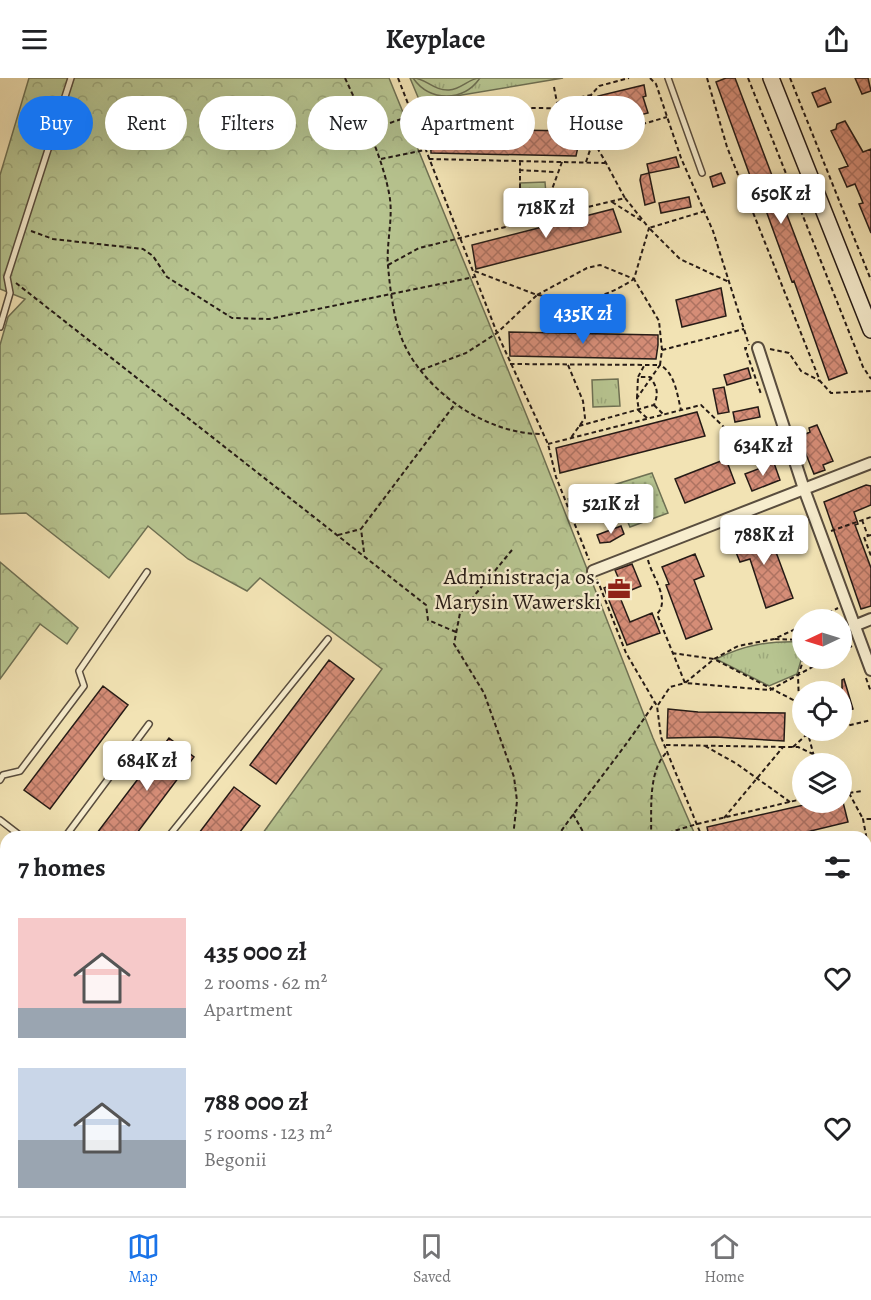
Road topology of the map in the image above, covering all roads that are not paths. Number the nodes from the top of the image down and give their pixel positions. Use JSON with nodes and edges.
{"nodes":[{"id":1,"x":71,"y":78,"type":"edge"},
{"id":2,"x":668,"y":78,"type":"edge"},
{"id":3,"x":771,"y":78,"type":"edge"},
{"id":4,"x":702,"y":173,"type":"dead end"},
{"id":5,"x":0,"y":327,"type":"edge"},
{"id":6,"x":871,"y":330,"type":"edge"},
{"id":7,"x":758,"y":348,"type":"road end"},
{"id":8,"x":871,"y":463,"type":"edge"},
{"id":9,"x":804,"y":489,"type":"junction"},
{"id":10,"x":593,"y":571,"type":"road end"},
{"id":11,"x":147,"y":572,"type":"dead end"},
{"id":12,"x":871,"y":619,"type":"edge"},
{"id":13,"x":854,"y":626,"type":"junction"},
{"id":14,"x":328,"y":639,"type":"dead end"},
{"id":15,"x":871,"y":669,"type":"edge"},
{"id":16,"x":150,"y":724,"type":"dead end"},
{"id":17,"x":0,"y":780,"type":"edge"},
{"id":18,"x":0,"y":820,"type":"edge"},
{"id":19,"x":14,"y":831,"type":"edge"},
{"id":20,"x":70,"y":831,"type":"edge"},
{"id":21,"x":173,"y":831,"type":"edge"}],
"edges":[{"from":1,"to":5,"type":"lane"},
{"from":2,"to":4,"type":"lane"},
{"from":3,"to":6,"type":"street"},
{"from":7,"to":9,"type":"street"},
{"from":8,"to":9,"type":"street"},
{"from":9,"to":10,"type":"street"},
{"from":9,"to":13,"type":"street"},
{"from":11,"to":17,"type":"lane"},
{"from":12,"to":13,"type":"street"},
{"from":13,"to":15,"type":"street"},
{"from":14,"to":21,"type":"lane"},
{"from":16,"to":20,"type":"lane"},
{"from":18,"to":19,"type":"lane"}]}
